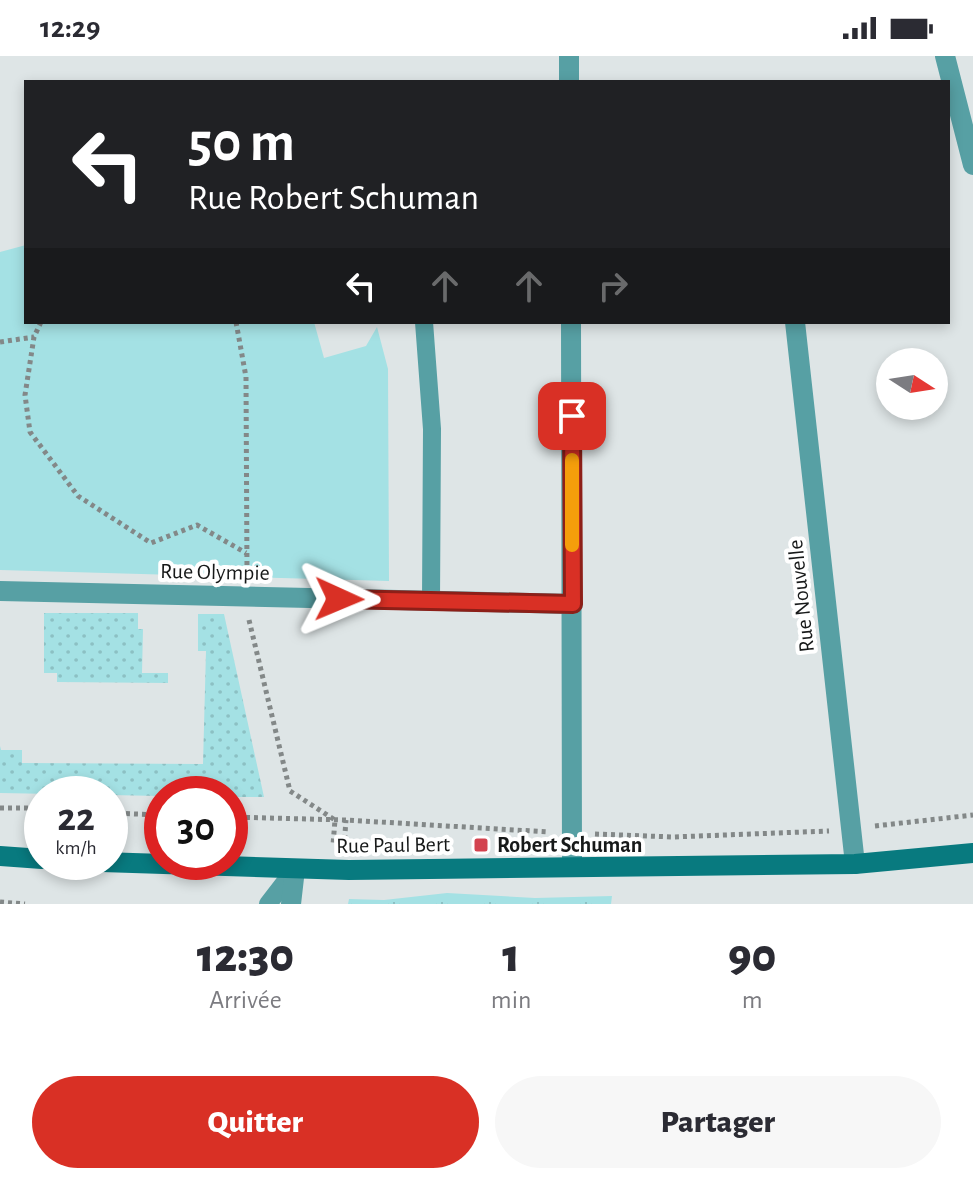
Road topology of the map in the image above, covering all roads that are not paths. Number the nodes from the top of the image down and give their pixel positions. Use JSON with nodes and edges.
{"nodes":[{"id":1,"x":569,"y":56,"type":"edge"},
{"id":2,"x":945,"y":56,"type":"edge"},
{"id":3,"x":569,"y":80,"type":"edge"},
{"id":4,"x":973,"y":165,"type":"edge"},
{"id":5,"x":424,"y":324,"type":"edge"},
{"id":6,"x":571,"y":324,"type":"edge"},
{"id":7,"x":795,"y":324,"type":"edge"},
{"id":8,"x":0,"y":591,"type":"edge"},
{"id":9,"x":431,"y":601,"type":"junction"},
{"id":10,"x":573,"y":604,"type":"junction"},
{"id":11,"x":973,"y":853,"type":"edge"},
{"id":12,"x":0,"y":856,"type":"edge"},
{"id":13,"x":24,"y":858,"type":"edge"},
{"id":14,"x":128,"y":863,"type":"edge"},
{"id":15,"x":855,"y":864,"type":"junction"},
{"id":16,"x":572,"y":867,"type":"junction"},
{"id":17,"x":295,"y":869,"type":"junction"},
{"id":18,"x":268,"y":904,"type":"edge"},
{"id":19,"x":291,"y":904,"type":"edge"}],
"edges":[{"from":1,"to":3,"type":"street"},
{"from":2,"to":4,"type":"street"},
{"from":5,"to":9,"type":"lane"},
{"from":6,"to":10,"type":"street"},
{"from":7,"to":15,"type":"street","name":"Rue Nouvelle"},
{"from":8,"to":9,"type":"street","name":"Rue Olympie"},
{"from":9,"to":10,"type":"street","name":"Rue Olympie"},
{"from":10,"to":16,"type":"street"},
{"from":11,"to":15,"type":"street","name":"Rue Paul Bert"},
{"from":12,"to":13,"type":"street"},
{"from":14,"to":17,"type":"street","name":"Rue Paul Bert"},
{"from":15,"to":16,"type":"street","name":"Rue Paul Bert"},
{"from":16,"to":17,"type":"street","name":"Rue Paul Bert"},
{"from":17,"to":18,"type":"lane"},
{"from":17,"to":19,"type":"street"}]}
